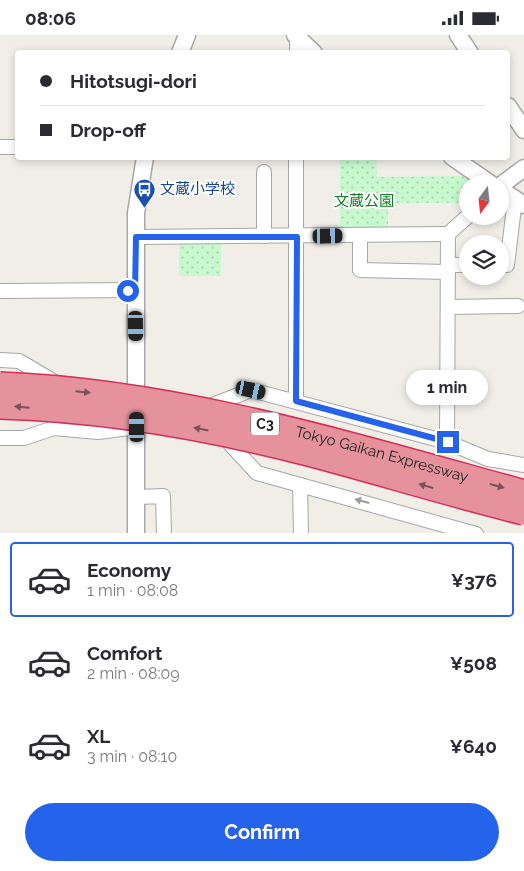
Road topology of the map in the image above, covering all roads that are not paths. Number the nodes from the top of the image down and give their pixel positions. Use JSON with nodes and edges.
{"nodes":[{"id":1,"x":187,"y":35,"type":"edge"},
{"id":2,"x":458,"y":35,"type":"edge"},
{"id":3,"x":296,"y":42,"type":"edge"},
{"id":4,"x":181,"y":50,"type":"edge"},
{"id":5,"x":309,"y":50,"type":"edge"},
{"id":6,"x":468,"y":50,"type":"edge"},
{"id":7,"x":510,"y":109,"type":"edge"},
{"id":8,"x":524,"y":130,"type":"edge"},
{"id":9,"x":0,"y":147,"type":"edge"},
{"id":10,"x":15,"y":147,"type":"edge"},
{"id":11,"x":145,"y":160,"type":"edge"},
{"id":12,"x":296,"y":160,"type":"edge"},
{"id":13,"x":456,"y":160,"type":"edge"},
{"id":14,"x":524,"y":167,"type":"edge"},
{"id":15,"x":264,"y":172,"type":"dead end"},
{"id":16,"x":478,"y":175,"type":"edge"},
{"id":17,"x":509,"y":180,"type":"edge"},
{"id":18,"x":509,"y":194,"type":"edge"},
{"id":19,"x":520,"y":202,"type":"edge"},
{"id":20,"x":459,"y":224,"type":"edge"},
{"id":21,"x":448,"y":234,"type":"junction"},
{"id":22,"x":264,"y":236,"type":"junction"},
{"id":23,"x":360,"y":236,"type":"junction"},
{"id":24,"x":136,"y":237,"type":"junction"},
{"id":25,"x":297,"y":237,"type":"junction"},
{"id":26,"x":509,"y":255,"type":"edge"},
{"id":27,"x":459,"y":266,"type":"edge"},
{"id":28,"x":448,"y":268,"type":"junction"},
{"id":29,"x":0,"y":291,"type":"edge"},
{"id":30,"x":135,"y":291,"type":"junction"},
{"id":31,"x":518,"y":306,"type":"dead end"},
{"id":32,"x":448,"y":307,"type":"junction"},
{"id":33,"x":0,"y":360,"type":"edge"},
{"id":34,"x":0,"y":385,"type":"edge"},
{"id":35,"x":59,"y":385,"type":"dead end"},
{"id":36,"x":296,"y":401,"type":"junction"},
{"id":37,"x":0,"y":406,"type":"edge"},
{"id":38,"x":197,"y":411,"type":"dead end"},
{"id":39,"x":137,"y":427,"type":"junction"},
{"id":40,"x":0,"y":438,"type":"edge"},
{"id":41,"x":448,"y":442,"type":"junction"},
{"id":42,"x":230,"y":444,"type":"dead end"},
{"id":43,"x":524,"y":465,"type":"edge"},
{"id":44,"x":300,"y":485,"type":"junction"},
{"id":45,"x":524,"y":493,"type":"edge"},
{"id":46,"x":137,"y":497,"type":"junction"},
{"id":47,"x":524,"y":512,"type":"edge"},
{"id":48,"x":449,"y":529,"type":"edge"},
{"id":49,"x":136,"y":533,"type":"edge"},
{"id":50,"x":164,"y":533,"type":"edge"},
{"id":51,"x":301,"y":533,"type":"edge"},
{"id":52,"x":476,"y":533,"type":"edge"}],
"edges":[{"from":1,"to":4,"type":"street"},
{"from":2,"to":6,"type":"street"},
{"from":3,"to":5,"type":"street"},
{"from":7,"to":8,"type":"street"},
{"from":9,"to":10,"type":"street"},
{"from":11,"to":24,"type":"street"},
{"from":12,"to":25,"type":"street"},
{"from":13,"to":16,"type":"street"},
{"from":14,"to":17,"type":"street"},
{"from":15,"to":22,"type":"street"},
{"from":18,"to":19,"type":"street"},
{"from":19,"to":26,"type":"street"},
{"from":20,"to":21,"type":"street"},
{"from":21,"to":23,"type":"street"},
{"from":21,"to":28,"type":"street"},
{"from":22,"to":24,"type":"street"},
{"from":22,"to":25,"type":"street"},
{"from":23,"to":25,"type":"street"},
{"from":23,"to":28,"type":"street"},
{"from":24,"to":30,"type":"street"},
{"from":25,"to":36,"type":"street"},
{"from":27,"to":28,"type":"street"},
{"from":28,"to":32,"type":"street"},
{"from":29,"to":30,"type":"street"},
{"from":30,"to":39,"type":"street"},
{"from":31,"to":32,"type":"street"},
{"from":32,"to":41,"type":"street"},
{"from":33,"to":35,"type":"street"},
{"from":34,"to":45,"type":"highway","name":"Tokyo Gaikan Expressway","number":"C3","one_way":true,"bridge":true},
{"from":36,"to":38,"type":"street"},
{"from":36,"to":41,"type":"street"},
{"from":47,"to":37,"type":"highway","name":"Tokyo Gaikan Expressway","number":"C3","one_way":true,"bridge":true},
{"from":39,"to":40,"type":"street"},
{"from":39,"to":46,"type":"street"},
{"from":41,"to":43,"type":"street"},
{"from":42,"to":44,"type":"street"},
{"from":48,"to":44,"type":"street","one_way":true},
{"from":44,"to":51,"type":"street"},
{"from":46,"to":49,"type":"street"},
{"from":46,"to":50,"type":"street"},
{"from":48,"to":52,"type":"street"}]}
